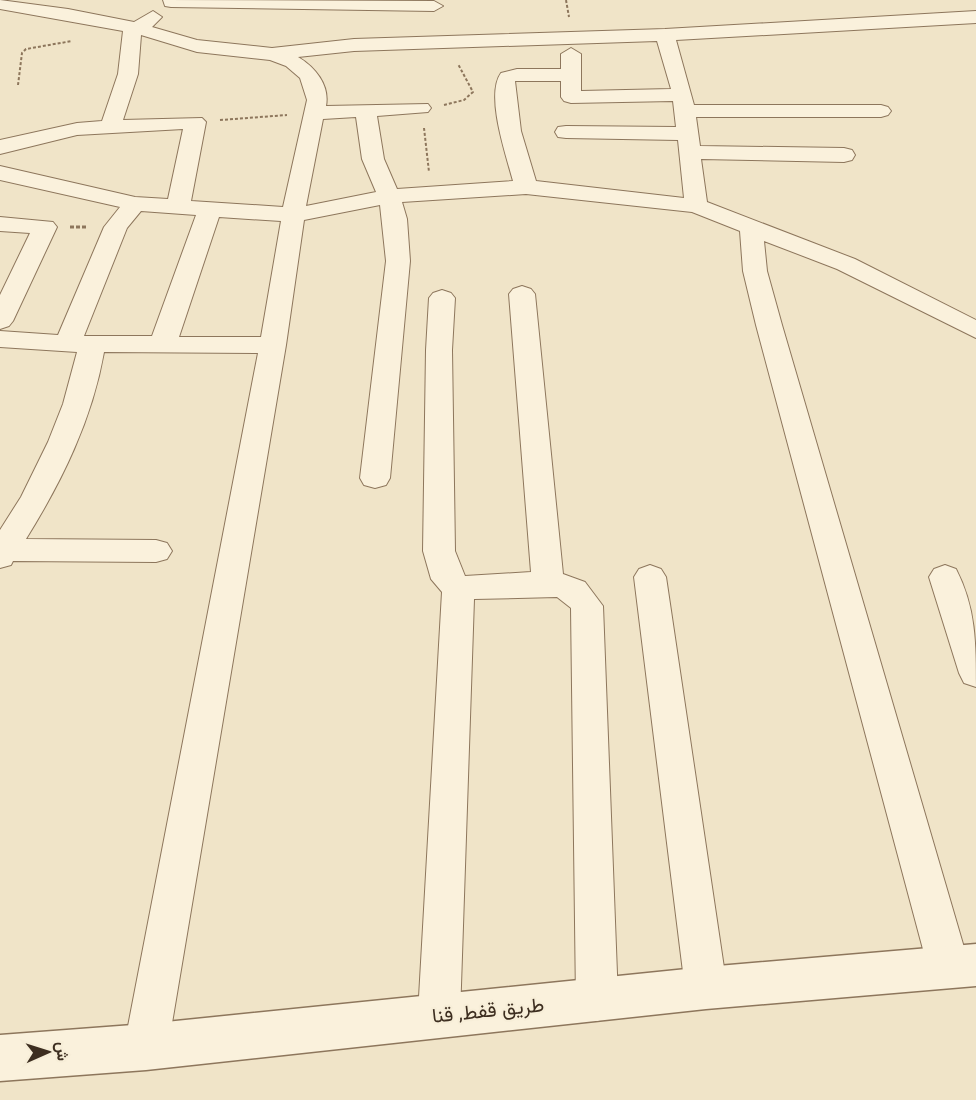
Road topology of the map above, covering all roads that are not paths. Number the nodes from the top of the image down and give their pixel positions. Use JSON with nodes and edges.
{"nodes":[{"id":1,"x":172,"y":1,"type":"edge"},
{"id":2,"x":431,"y":3,"type":"edge"},
{"id":3,"x":0,"y":4,"type":"edge"},
{"id":4,"x":62,"y":6,"type":"edge"},
{"id":5,"x":976,"y":17,"type":"edge"},
{"id":6,"x":134,"y":30,"type":"junction"},
{"id":7,"x":665,"y":35,"type":"junction"},
{"id":8,"x":572,"y":37,"type":"junction"},
{"id":9,"x":446,"y":42,"type":"junction"},
{"id":10,"x":272,"y":54,"type":"junction"},
{"id":11,"x":571,"y":75,"type":"junction"},
{"id":12,"x":684,"y":103,"type":"junction"},
{"id":13,"x":421,"y":108,"type":"road end"},
{"id":14,"x":881,"y":111,"type":"dead end"},
{"id":15,"x":366,"y":112,"type":"junction"},
{"id":16,"x":315,"y":113,"type":"junction"},
{"id":17,"x":111,"y":125,"type":"junction"},
{"id":18,"x":566,"y":132,"type":"dead end"},
{"id":19,"x":687,"y":143,"type":"junction"},
{"id":20,"x":0,"y":147,"type":"edge"},
{"id":21,"x":844,"y":155,"type":"dead end"},
{"id":22,"x":0,"y":173,"type":"edge"},
{"id":23,"x":526,"y":187,"type":"junction"},
{"id":24,"x":389,"y":196,"type":"junction"},
{"id":25,"x":135,"y":204,"type":"junction"},
{"id":26,"x":696,"y":206,"type":"junction"},
{"id":27,"x":178,"y":209,"type":"junction"},
{"id":28,"x":209,"y":211,"type":"junction"},
{"id":29,"x":294,"y":215,"type":"junction"},
{"id":30,"x":0,"y":224,"type":"edge"},
{"id":31,"x":751,"y":226,"type":"junction"},
{"id":32,"x":522,"y":294,"type":"dead end"},
{"id":33,"x":442,"y":298,"type":"dead end"},
{"id":34,"x":0,"y":321,"type":"edge"},
{"id":35,"x":976,"y":330,"type":"edge"},
{"id":36,"x":0,"y":339,"type":"edge"},
{"id":37,"x":80,"y":344,"type":"junction"},
{"id":38,"x":163,"y":344,"type":"junction"},
{"id":39,"x":273,"y":345,"type":"junction"},
{"id":40,"x":375,"y":478,"type":"dead end"},
{"id":41,"x":156,"y":551,"type":"dead end"},
{"id":42,"x":2,"y":554,"type":"edge"},
{"id":43,"x":650,"y":577,"type":"dead end"},
{"id":44,"x":945,"y":577,"type":"dead end"},
{"id":45,"x":548,"y":584,"type":"junction"},
{"id":46,"x":458,"y":588,"type":"junction"},
{"id":47,"x":976,"y":673,"type":"edge"},
{"id":48,"x":963,"y":967,"type":"edge"},
{"id":49,"x":706,"y":988,"type":"junction"},
{"id":50,"x":597,"y":1000,"type":"junction"},
{"id":51,"x":439,"y":1015,"type":"junction"},
{"id":52,"x":146,"y":1047,"type":"junction"},
{"id":53,"x":0,"y":1058,"type":"edge"}],
"edges":[{"from":1,"to":2,"type":"street"},
{"from":1,"to":6,"type":"street"},
{"from":2,"to":9,"type":"street"},
{"from":3,"to":4,"type":"street"},
{"from":4,"to":6,"type":"street"},
{"from":5,"to":7,"type":"street"},
{"from":6,"to":10,"type":"street"},
{"from":6,"to":17,"type":"street"},
{"from":7,"to":8,"type":"street"},
{"from":7,"to":12,"type":"street"},
{"from":8,"to":9,"type":"street"},
{"from":8,"to":11,"type":"street"},
{"from":9,"to":10,"type":"street"},
{"from":10,"to":16,"type":"street"},
{"from":11,"to":12,"type":"street"},
{"from":11,"to":23,"type":"street"},
{"from":12,"to":14,"type":"street"},
{"from":12,"to":19,"type":"street"},
{"from":13,"to":15,"type":"street"},
{"from":15,"to":16,"type":"street"},
{"from":15,"to":24,"type":"street"},
{"from":16,"to":29,"type":"street"},
{"from":17,"to":20,"type":"street"},
{"from":17,"to":27,"type":"street"},
{"from":18,"to":19,"type":"street"},
{"from":19,"to":21,"type":"street"},
{"from":19,"to":26,"type":"street"},
{"from":22,"to":25,"type":"street"},
{"from":23,"to":24,"type":"street"},
{"from":23,"to":26,"type":"street"},
{"from":24,"to":29,"type":"street"},
{"from":24,"to":40,"type":"street"},
{"from":25,"to":27,"type":"street"},
{"from":25,"to":37,"type":"street"},
{"from":26,"to":31,"type":"street"},
{"from":27,"to":28,"type":"street"},
{"from":28,"to":29,"type":"street"},
{"from":28,"to":38,"type":"street"},
{"from":29,"to":39,"type":"street"},
{"from":30,"to":34,"type":"street"},
{"from":31,"to":35,"type":"street"},
{"from":31,"to":48,"type":"street"},
{"from":32,"to":45,"type":"street"},
{"from":33,"to":46,"type":"street"},
{"from":36,"to":37,"type":"street"},
{"from":37,"to":38,"type":"street"},
{"from":37,"to":42,"type":"street"},
{"from":38,"to":39,"type":"street"},
{"from":39,"to":52,"type":"street"},
{"from":41,"to":42,"type":"street"},
{"from":43,"to":49,"type":"street"},
{"from":44,"to":47,"type":"street"},
{"from":45,"to":46,"type":"street"},
{"from":45,"to":50,"type":"street"},
{"from":46,"to":51,"type":"street"},
{"from":48,"to":49,"type":"street","name":"طريق قفط, قنا"},
{"from":49,"to":50,"type":"street","name":"طريق قفط, قنا"},
{"from":50,"to":51,"type":"street","name":"طريق قفط, قنا"},
{"from":51,"to":52,"type":"street","name":"طريق قفط, قنا"},
{"from":52,"to":53,"type":"street","name":"طريق قفط, قنا"}]}
